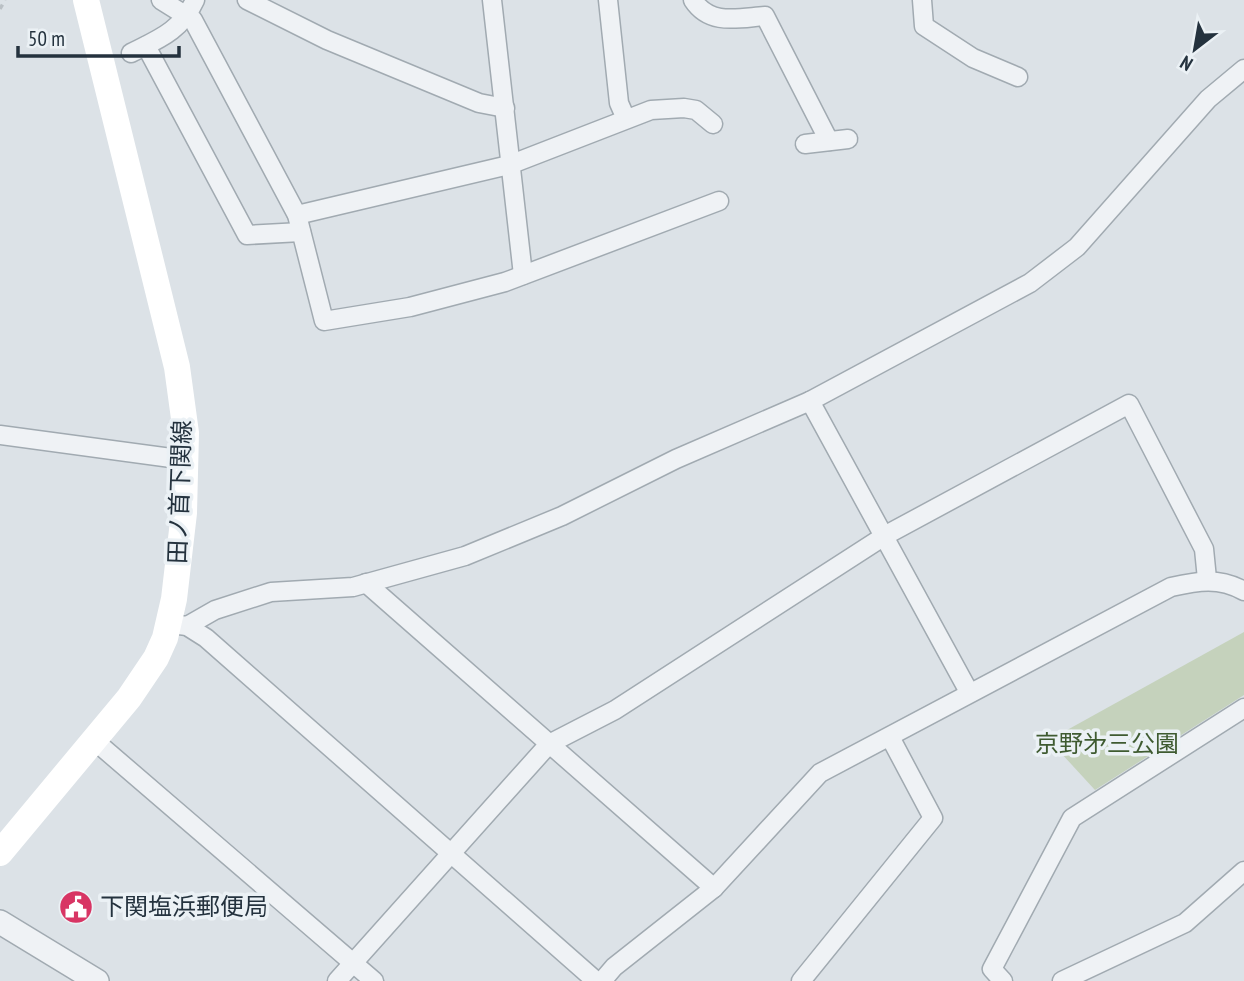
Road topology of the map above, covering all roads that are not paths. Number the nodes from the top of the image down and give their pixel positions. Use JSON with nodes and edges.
{"nodes":[{"id":1,"x":86,"y":0,"type":"edge"},
{"id":2,"x":161,"y":0,"type":"edge"},
{"id":3,"x":247,"y":0,"type":"edge"},
{"id":4,"x":492,"y":0,"type":"edge"},
{"id":5,"x":608,"y":0,"type":"edge"},
{"id":6,"x":693,"y":0,"type":"edge"},
{"id":7,"x":922,"y":0,"type":"edge"},
{"id":8,"x":191,"y":8,"type":"edge"},
{"id":9,"x":1244,"y":69,"type":"edge"},
{"id":10,"x":1018,"y":77,"type":"dead end"},
{"id":11,"x":505,"y":108,"type":"junction"},
{"id":12,"x":626,"y":119,"type":"junction"},
{"id":13,"x":713,"y":124,"type":"dead end"},
{"id":14,"x":848,"y":139,"type":"dead end"},
{"id":15,"x":830,"y":141,"type":"junction"},
{"id":16,"x":805,"y":144,"type":"dead end"},
{"id":17,"x":509,"y":165,"type":"junction"},
{"id":18,"x":719,"y":201,"type":"dead end"},
{"id":19,"x":299,"y":223,"type":"junction"},
{"id":20,"x":523,"y":275,"type":"junction"},
{"id":21,"x":810,"y":401,"type":"junction"},
{"id":22,"x":0,"y":435,"type":"edge"},
{"id":23,"x":186,"y":460,"type":"junction"},
{"id":24,"x":886,"y":536,"type":"junction"},
{"id":25,"x":1207,"y":579,"type":"junction"},
{"id":26,"x":366,"y":583,"type":"junction"},
{"id":27,"x":1244,"y":591,"type":"edge"},
{"id":28,"x":178,"y":625,"type":"junction"},
{"id":29,"x":969,"y":692,"type":"junction"},
{"id":30,"x":1244,"y":708,"type":"edge"},
{"id":31,"x":890,"y":737,"type":"junction"},
{"id":32,"x":95,"y":741,"type":"junction"},
{"id":33,"x":549,"y":744,"type":"junction"},
{"id":34,"x":0,"y":853,"type":"edge"},
{"id":35,"x":451,"y":853,"type":"junction"},
{"id":36,"x":1244,"y":871,"type":"edge"},
{"id":37,"x":714,"y":888,"type":"junction"},
{"id":38,"x":0,"y":922,"type":"edge"},
{"id":39,"x":353,"y":963,"type":"junction"},
{"id":40,"x":83,"y":977,"type":"edge"},
{"id":41,"x":337,"y":981,"type":"edge"},
{"id":42,"x":374,"y":981,"type":"edge"},
{"id":43,"x":596,"y":981,"type":"edge"},
{"id":44,"x":602,"y":981,"type":"edge"},
{"id":45,"x":801,"y":981,"type":"edge"},
{"id":46,"x":1003,"y":981,"type":"edge"},
{"id":47,"x":1062,"y":981,"type":"edge"}],
"edges":[{"from":1,"to":23,"type":"main road","name":"田ノ首下関線"},
{"from":2,"to":8,"type":"street"},
{"from":3,"to":11,"type":"street"},
{"from":4,"to":11,"type":"street"},
{"from":5,"to":12,"type":"street"},
{"from":6,"to":15,"type":"street"},
{"from":7,"to":10,"type":"street"},
{"from":8,"to":19,"type":"street"},
{"from":8,"to":19,"type":"street"},
{"from":9,"to":21,"type":"street"},
{"from":11,"to":17,"type":"street"},
{"from":12,"to":13,"type":"street"},
{"from":12,"to":17,"type":"street"},
{"from":14,"to":15,"type":"street"},
{"from":15,"to":16,"type":"street"},
{"from":17,"to":19,"type":"street"},
{"from":17,"to":20,"type":"street"},
{"from":18,"to":20,"type":"street"},
{"from":19,"to":20,"type":"street"},
{"from":21,"to":24,"type":"street"},
{"from":21,"to":26,"type":"street"},
{"from":22,"to":23,"type":"street"},
{"from":23,"to":28,"type":"main road","name":"田ノ首下関線"},
{"from":24,"to":25,"type":"street"},
{"from":24,"to":29,"type":"street"},
{"from":24,"to":33,"type":"street"},
{"from":25,"to":27,"type":"street"},
{"from":25,"to":29,"type":"street"},
{"from":26,"to":28,"type":"street"},
{"from":26,"to":33,"type":"street"},
{"from":28,"to":32,"type":"main road","name":"田ノ首下関線"},
{"from":28,"to":35,"type":"street"},
{"from":29,"to":31,"type":"street"},
{"from":30,"to":46,"type":"street"},
{"from":31,"to":37,"type":"street"},
{"from":31,"to":45,"type":"street"},
{"from":32,"to":34,"type":"main road","name":"田ノ首下関線"},
{"from":32,"to":39,"type":"street"},
{"from":33,"to":35,"type":"street"},
{"from":33,"to":37,"type":"street"},
{"from":35,"to":39,"type":"street"},
{"from":35,"to":43,"type":"street"},
{"from":36,"to":47,"type":"street"},
{"from":37,"to":44,"type":"street"},
{"from":38,"to":40,"type":"street"},
{"from":39,"to":41,"type":"street"},
{"from":39,"to":42,"type":"street"}]}
